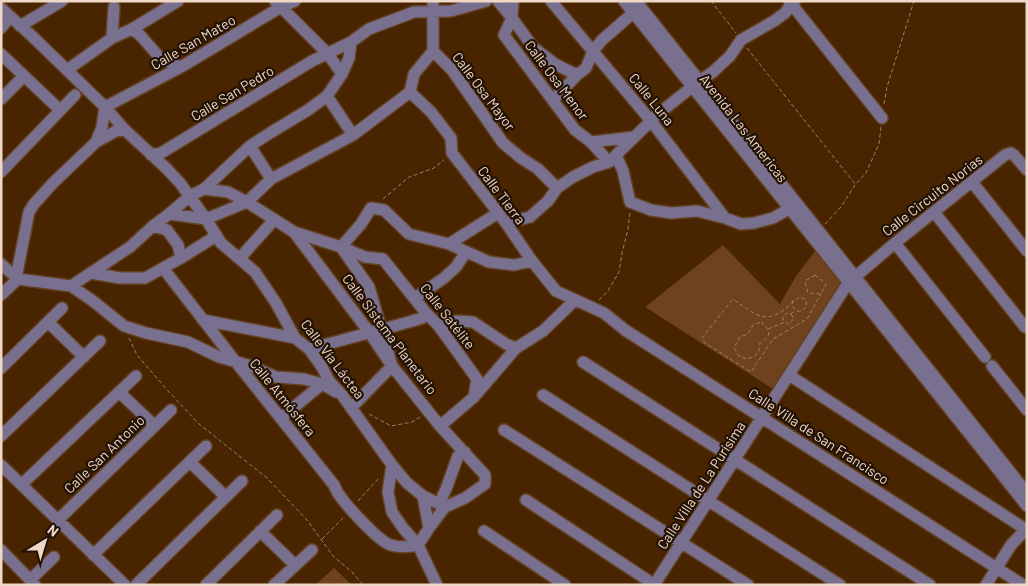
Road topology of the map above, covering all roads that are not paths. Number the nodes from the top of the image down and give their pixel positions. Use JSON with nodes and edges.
{"nodes":[{"id":1,"x":62,"y":1,"type":"edge"},
{"id":2,"x":178,"y":1,"type":"edge"},
{"id":3,"x":295,"y":1,"type":"edge"},
{"id":4,"x":486,"y":1,"type":"edge"},
{"id":5,"x":498,"y":1,"type":"edge"},
{"id":6,"x":513,"y":1,"type":"edge"},
{"id":7,"x":551,"y":1,"type":"edge"},
{"id":8,"x":624,"y":1,"type":"edge"},
{"id":9,"x":792,"y":2,"type":"edge"},
{"id":10,"x":278,"y":4,"type":"edge"},
{"id":11,"x":463,"y":4,"type":"edge"},
{"id":12,"x":433,"y":6,"type":"edge"},
{"id":13,"x":114,"y":7,"type":"dead end"},
{"id":14,"x":637,"y":7,"type":"edge"},
{"id":15,"x":1,"y":8,"type":"edge"},
{"id":16,"x":10,"y":17,"type":"junction"},
{"id":17,"x":512,"y":18,"type":"junction"},
{"id":18,"x":20,"y":26,"type":"junction"},
{"id":19,"x":1,"y":28,"type":"edge"},
{"id":20,"x":132,"y":29,"type":"junction"},
{"id":21,"x":112,"y":38,"type":"junction"},
{"id":22,"x":351,"y":42,"type":"junction"},
{"id":23,"x":433,"y":51,"type":"junction"},
{"id":24,"x":593,"y":51,"type":"junction"},
{"id":25,"x":1,"y":54,"type":"edge"},
{"id":26,"x":328,"y":54,"type":"junction"},
{"id":27,"x":180,"y":68,"type":"junction"},
{"id":28,"x":67,"y":70,"type":"junction"},
{"id":29,"x":342,"y":74,"type":"junction"},
{"id":30,"x":577,"y":75,"type":"junction"},
{"id":31,"x":24,"y":76,"type":"junction"},
{"id":32,"x":696,"y":84,"type":"junction"},
{"id":33,"x":410,"y":92,"type":"junction"},
{"id":34,"x":75,"y":95,"type":"dead end"},
{"id":35,"x":327,"y":96,"type":"junction"},
{"id":36,"x":1,"y":99,"type":"edge"},
{"id":37,"x":553,"y":100,"type":"junction"},
{"id":38,"x":105,"y":107,"type":"junction"},
{"id":39,"x":60,"y":110,"type":"junction"},
{"id":40,"x":882,"y":118,"type":"road end"},
{"id":41,"x":652,"y":121,"type":"junction"},
{"id":42,"x":125,"y":130,"type":"junction"},
{"id":43,"x":353,"y":134,"type":"junction"},
{"id":44,"x":634,"y":138,"type":"junction"},
{"id":45,"x":96,"y":142,"type":"junction"},
{"id":46,"x":591,"y":142,"type":"junction"},
{"id":47,"x":250,"y":146,"type":"junction"},
{"id":48,"x":151,"y":155,"type":"junction"},
{"id":49,"x":612,"y":158,"type":"junction"},
{"id":50,"x":1027,"y":170,"type":"edge"},
{"id":51,"x":1,"y":172,"type":"edge"},
{"id":52,"x":271,"y":179,"type":"junction"},
{"id":53,"x":972,"y":182,"type":"junction"},
{"id":54,"x":557,"y":188,"type":"junction"},
{"id":55,"x":204,"y":190,"type":"junction"},
{"id":56,"x":190,"y":196,"type":"junction"},
{"id":57,"x":247,"y":202,"type":"junction"},
{"id":58,"x":789,"y":209,"type":"junction"},
{"id":59,"x":934,"y":212,"type":"junction"},
{"id":60,"x":170,"y":214,"type":"junction"},
{"id":61,"x":502,"y":218,"type":"junction"},
{"id":62,"x":726,"y":218,"type":"junction"},
{"id":63,"x":206,"y":219,"type":"junction"},
{"id":64,"x":274,"y":220,"type":"junction"},
{"id":65,"x":153,"y":226,"type":"junction"},
{"id":66,"x":294,"y":232,"type":"junction"},
{"id":67,"x":216,"y":236,"type":"junction"},
{"id":68,"x":894,"y":243,"type":"junction"},
{"id":69,"x":449,"y":244,"type":"junction"},
{"id":70,"x":341,"y":247,"type":"junction"},
{"id":71,"x":1027,"y":251,"type":"edge"},
{"id":72,"x":466,"y":252,"type":"junction"},
{"id":73,"x":181,"y":258,"type":"junction"},
{"id":74,"x":240,"y":258,"type":"junction"},
{"id":75,"x":532,"y":261,"type":"junction"},
{"id":76,"x":1,"y":264,"type":"edge"},
{"id":77,"x":163,"y":268,"type":"junction"},
{"id":78,"x":843,"y":269,"type":"junction"},
{"id":79,"x":91,"y":273,"type":"junction"},
{"id":80,"x":17,"y":278,"type":"junction"},
{"id":81,"x":851,"y":280,"type":"junction"},
{"id":82,"x":71,"y":286,"type":"junction"},
{"id":83,"x":1,"y":295,"type":"edge"},
{"id":84,"x":415,"y":298,"type":"junction"},
{"id":85,"x":575,"y":300,"type":"junction"},
{"id":86,"x":62,"y":308,"type":"dead end"},
{"id":87,"x":426,"y":313,"type":"junction"},
{"id":88,"x":203,"y":320,"type":"junction"},
{"id":89,"x":48,"y":322,"type":"junction"},
{"id":90,"x":438,"y":325,"type":"junction"},
{"id":91,"x":1025,"y":327,"type":"dead end"},
{"id":92,"x":382,"y":329,"type":"junction"},
{"id":93,"x":625,"y":330,"type":"joint"},
{"id":94,"x":369,"y":332,"type":"junction"},
{"id":95,"x":295,"y":338,"type":"junction"},
{"id":96,"x":100,"y":341,"type":"dead end"},
{"id":97,"x":516,"y":348,"type":"junction"},
{"id":98,"x":309,"y":349,"type":"junction"},
{"id":99,"x":84,"y":357,"type":"junction"},
{"id":100,"x":235,"y":361,"type":"junction"},
{"id":101,"x":583,"y":362,"type":"dead end"},
{"id":102,"x":392,"y":366,"type":"junction"},
{"id":103,"x":1,"y":368,"type":"edge"},
{"id":104,"x":789,"y":375,"type":"junction"},
{"id":105,"x":136,"y":376,"type":"dead end"},
{"id":106,"x":322,"y":384,"type":"junction"},
{"id":107,"x":119,"y":392,"type":"junction"},
{"id":108,"x":543,"y":395,"type":"dead end"},
{"id":109,"x":342,"y":396,"type":"junction"},
{"id":110,"x":474,"y":397,"type":"junction"},
{"id":111,"x":353,"y":406,"type":"junction"},
{"id":112,"x":171,"y":410,"type":"dead end"},
{"id":113,"x":1027,"y":410,"type":"edge"},
{"id":114,"x":762,"y":417,"type":"junction"},
{"id":115,"x":280,"y":418,"type":"junction"},
{"id":116,"x":155,"y":426,"type":"junction"},
{"id":117,"x":440,"y":426,"type":"junction"},
{"id":118,"x":504,"y":430,"type":"dead end"},
{"id":119,"x":1,"y":436,"type":"edge"},
{"id":120,"x":206,"y":446,"type":"dead end"},
{"id":121,"x":465,"y":452,"type":"junction"},
{"id":122,"x":735,"y":459,"type":"junction"},
{"id":123,"x":190,"y":462,"type":"junction"},
{"id":124,"x":1,"y":465,"type":"edge"},
{"id":125,"x":392,"y":465,"type":"junction"},
{"id":126,"x":242,"y":481,"type":"dead end"},
{"id":127,"x":22,"y":484,"type":"junction"},
{"id":128,"x":1027,"y":493,"type":"edge"},
{"id":129,"x":226,"y":496,"type":"junction"},
{"id":130,"x":422,"y":496,"type":"junction"},
{"id":131,"x":526,"y":500,"type":"dead end"},
{"id":132,"x":708,"y":501,"type":"junction"},
{"id":133,"x":442,"y":505,"type":"junction"},
{"id":134,"x":1027,"y":506,"type":"edge"},
{"id":135,"x":277,"y":515,"type":"dead end"},
{"id":136,"x":58,"y":520,"type":"junction"},
{"id":137,"x":429,"y":528,"type":"junction"},
{"id":138,"x":1026,"y":528,"type":"edge"},
{"id":139,"x":260,"y":531,"type":"junction"},
{"id":140,"x":484,"y":531,"type":"dead end"},
{"id":141,"x":682,"y":543,"type":"junction"},
{"id":142,"x":418,"y":545,"type":"junction"},
{"id":143,"x":1,"y":550,"type":"edge"},
{"id":144,"x":312,"y":550,"type":"dead end"},
{"id":145,"x":93,"y":555,"type":"junction"},
{"id":146,"x":54,"y":557,"type":"dead end"},
{"id":147,"x":295,"y":565,"type":"junction"},
{"id":148,"x":997,"y":568,"type":"junction"},
{"id":149,"x":32,"y":582,"type":"edge"},
{"id":150,"x":837,"y":583,"type":"edge"},
{"id":151,"x":125,"y":585,"type":"edge"},
{"id":152,"x":136,"y":585,"type":"edge"},
{"id":153,"x":206,"y":585,"type":"edge"},
{"id":154,"x":274,"y":585,"type":"edge"},
{"id":155,"x":437,"y":585,"type":"edge"},
{"id":156,"x":565,"y":585,"type":"edge"},
{"id":157,"x":655,"y":585,"type":"edge"},
{"id":158,"x":748,"y":585,"type":"edge"},
{"id":159,"x":930,"y":585,"type":"edge"},
{"id":160,"x":986,"y":585,"type":"edge"},
{"id":161,"x":1023,"y":585,"type":"edge"}],
"edges":[{"from":1,"to":18,"type":"street"},
{"from":2,"to":20,"type":"street"},
{"from":3,"to":10,"type":"street","name":"Calle San Mateo"},
{"from":4,"to":11,"type":"street","name":"Calle San Pedro"},
{"from":5,"to":17,"type":"street"},
{"from":6,"to":17,"type":"street"},
{"from":7,"to":24,"type":"street","name":"Calle Luna"},
{"from":8,"to":14,"type":"street","name":"Avenida Las Americas"},
{"from":9,"to":32,"type":"street"},
{"from":9,"to":40,"type":"street"},
{"from":10,"to":26,"type":"street"},
{"from":10,"to":27,"type":"street","name":"Calle San Mateo"},
{"from":11,"to":12,"type":"street","name":"Calle San Pedro"},
{"from":12,"to":22,"type":"street","name":"Calle San Pedro"},
{"from":12,"to":23,"type":"street"},
{"from":13,"to":21,"type":"street"},
{"from":14,"to":24,"type":"street"},
{"from":14,"to":32,"type":"street","name":"Avenida Las Americas"},
{"from":15,"to":16,"type":"street","name":"Calle Vía Láctea"},
{"from":16,"to":18,"type":"street","name":"Calle Vía Láctea"},
{"from":16,"to":19,"type":"street"},
{"from":17,"to":30,"type":"street"},
{"from":17,"to":37,"type":"street","name":"Calle Osa Menor"},
{"from":18,"to":28,"type":"street","name":"Calle Vía Láctea"},
{"from":20,"to":21,"type":"street"},
{"from":20,"to":27,"type":"street"},
{"from":21,"to":28,"type":"street"},
{"from":22,"to":26,"type":"street","name":"Calle San Pedro"},
{"from":22,"to":29,"type":"street"},
{"from":23,"to":33,"type":"street"},
{"from":23,"to":54,"type":"street","name":"Calle Osa Mayor"},
{"from":24,"to":30,"type":"street"},
{"from":24,"to":41,"type":"street","name":"Calle Luna"},
{"from":25,"to":31,"type":"street"},
{"from":26,"to":29,"type":"street"},
{"from":26,"to":48,"type":"street","name":"Calle San Pedro"},
{"from":27,"to":38,"type":"street","name":"Calle San Mateo"},
{"from":28,"to":38,"type":"street","name":"Calle Vía Láctea"},
{"from":29,"to":35,"type":"street"},
{"from":30,"to":37,"type":"street"},
{"from":31,"to":36,"type":"street"},
{"from":31,"to":39,"type":"street"},
{"from":32,"to":41,"type":"street"},
{"from":32,"to":58,"type":"street","name":"Avenida Las Americas"},
{"from":32,"to":78,"type":"street","name":"Avenida Las Americas"},
{"from":33,"to":43,"type":"street"},
{"from":33,"to":61,"type":"street","name":"Calle Tierra"},
{"from":34,"to":39,"type":"street"},
{"from":35,"to":43,"type":"street"},
{"from":35,"to":47,"type":"street"},
{"from":37,"to":46,"type":"street","name":"Calle Osa Menor"},
{"from":38,"to":42,"type":"street","name":"Calle Vía Láctea"},
{"from":38,"to":45,"type":"street"},
{"from":39,"to":51,"type":"street"},
{"from":41,"to":44,"type":"street"},
{"from":41,"to":62,"type":"street","name":"Calle Luna"},
{"from":42,"to":45,"type":"street"},
{"from":42,"to":48,"type":"street","name":"Calle Vía Láctea"},
{"from":43,"to":52,"type":"street"},
{"from":44,"to":46,"type":"street"},
{"from":44,"to":49,"type":"street"},
{"from":45,"to":80,"type":"street"},
{"from":46,"to":49,"type":"street","name":"Calle Osa Menor"},
{"from":47,"to":52,"type":"street"},
{"from":47,"to":55,"type":"street"},
{"from":48,"to":56,"type":"street","name":"Calle Vía Láctea"},
{"from":49,"to":54,"type":"street"},
{"from":49,"to":62,"type":"street"},
{"from":50,"to":53,"type":"street","name":"Calle Circuito Norias"},
{"from":52,"to":57,"type":"street"},
{"from":53,"to":59,"type":"street","name":"Calle Circuito Norias"},
{"from":53,"to":71,"type":"street"},
{"from":54,"to":61,"type":"street"},
{"from":55,"to":56,"type":"street"},
{"from":55,"to":57,"type":"street"},
{"from":56,"to":60,"type":"street"},
{"from":56,"to":63,"type":"street","name":"Calle Vía Láctea"},
{"from":57,"to":63,"type":"street"},
{"from":57,"to":64,"type":"street"},
{"from":58,"to":62,"type":"street"},
{"from":58,"to":78,"type":"street","name":"Avenida Las Americas"},
{"from":59,"to":68,"type":"street","name":"Calle Circuito Norias"},
{"from":59,"to":91,"type":"street"},
{"from":60,"to":63,"type":"street"},
{"from":60,"to":65,"type":"street"},
{"from":61,"to":69,"type":"street"},
{"from":61,"to":75,"type":"street","name":"Calle Tierra"},
{"from":63,"to":67,"type":"street","name":"Calle Vía Láctea"},
{"from":64,"to":66,"type":"street"},
{"from":64,"to":74,"type":"street"},
{"from":65,"to":73,"type":"street"},
{"from":65,"to":79,"type":"street"},
{"from":66,"to":70,"type":"street"},
{"from":66,"to":94,"type":"street","name":"Calle Sistema Planetario"},
{"from":67,"to":73,"type":"street"},
{"from":67,"to":74,"type":"street","name":"Calle Vía Láctea"},
{"from":68,"to":81,"type":"street","name":"Calle Circuito Norias"},
{"from":68,"to":113,"type":"street"},
{"from":69,"to":70,"type":"street"},
{"from":69,"to":72,"type":"street"},
{"from":70,"to":84,"type":"street","name":"Calle Satélite"},
{"from":70,"to":92,"type":"street"},
{"from":72,"to":75,"type":"street"},
{"from":72,"to":84,"type":"street"},
{"from":73,"to":77,"type":"street"},
{"from":74,"to":95,"type":"street","name":"Calle Vía Láctea"},
{"from":75,"to":85,"type":"street","name":"Calle Tierra"},
{"from":76,"to":80,"type":"street"},
{"from":77,"to":79,"type":"street"},
{"from":77,"to":88,"type":"street","name":"Calle Atmósfera"},
{"from":78,"to":81,"type":"street"},
{"from":79,"to":82,"type":"street"},
{"from":80,"to":82,"type":"street"},
{"from":80,"to":83,"type":"street"},
{"from":81,"to":104,"type":"street","name":"Calle Villa de La Purísima"},
{"from":81,"to":128,"type":"street"},
{"from":81,"to":134,"type":"street"},
{"from":82,"to":100,"type":"street"},
{"from":84,"to":87,"type":"street","name":"Calle Satélite"},
{"from":85,"to":93,"type":"street","name":"Calle Tierra"},
{"from":85,"to":97,"type":"street"},
{"from":86,"to":89,"type":"street"},
{"from":87,"to":90,"type":"street","name":"Calle Satélite"},
{"from":87,"to":92,"type":"street"},
{"from":88,"to":95,"type":"street"},
{"from":88,"to":100,"type":"street","name":"Calle Atmósfera"},
{"from":89,"to":99,"type":"street"},
{"from":89,"to":103,"type":"street"},
{"from":90,"to":97,"type":"street"},
{"from":90,"to":110,"type":"street","name":"Calle Satélite"},
{"from":92,"to":94,"type":"street"},
{"from":92,"to":102,"type":"street"},
{"from":93,"to":114,"type":"street","name":"Calle Villa de San Francisco"},
{"from":94,"to":98,"type":"street"},
{"from":94,"to":102,"type":"street","name":"Calle Sistema Planetario"},
{"from":95,"to":98,"type":"street","name":"Calle Vía Láctea"},
{"from":96,"to":99,"type":"street"},
{"from":97,"to":110,"type":"street"},
{"from":98,"to":109,"type":"street","name":"Calle Vía Láctea"},
{"from":99,"to":119,"type":"street"},
{"from":100,"to":106,"type":"street"},
{"from":100,"to":115,"type":"street","name":"Calle Atmósfera"},
{"from":101,"to":122,"type":"street"},
{"from":102,"to":111,"type":"street"},
{"from":102,"to":117,"type":"street","name":"Calle Sistema Planetario"},
{"from":104,"to":114,"type":"street","name":"Calle Villa de La Purísima"},
{"from":104,"to":138,"type":"street"},
{"from":105,"to":107,"type":"street"},
{"from":106,"to":109,"type":"street"},
{"from":106,"to":115,"type":"street"},
{"from":107,"to":116,"type":"street"},
{"from":107,"to":127,"type":"street"},
{"from":108,"to":132,"type":"street"},
{"from":109,"to":111,"type":"street","name":"Calle Vía Láctea"},
{"from":110,"to":117,"type":"street"},
{"from":111,"to":125,"type":"street","name":"Calle Vía Láctea"},
{"from":112,"to":116,"type":"street","name":"Calle San Antonio"},
{"from":114,"to":122,"type":"street","name":"Calle Villa de La Purísima"},
{"from":114,"to":148,"type":"street","name":"Calle Villa de San Francisco"},
{"from":115,"to":142,"type":"street","name":"Calle Atmósfera"},
{"from":116,"to":136,"type":"street","name":"Calle San Antonio"},
{"from":117,"to":121,"type":"street","name":"Calle Sistema Planetario"},
{"from":118,"to":141,"type":"street"},
{"from":120,"to":123,"type":"street"},
{"from":121,"to":133,"type":"street"},
{"from":121,"to":133,"type":"street","name":"Calle Sistema Planetario"},
{"from":122,"to":132,"type":"street","name":"Calle Villa de La Purísima"},
{"from":122,"to":159,"type":"street"},
{"from":123,"to":129,"type":"street"},
{"from":123,"to":145,"type":"street"},
{"from":124,"to":127,"type":"street"},
{"from":125,"to":130,"type":"street","name":"Calle Vía Láctea"},
{"from":125,"to":142,"type":"street"},
{"from":126,"to":129,"type":"street"},
{"from":127,"to":136,"type":"street"},
{"from":129,"to":152,"type":"street"},
{"from":130,"to":133,"type":"street","name":"Calle Vía Láctea"},
{"from":130,"to":137,"type":"street"},
{"from":131,"to":157,"type":"street"},
{"from":132,"to":141,"type":"street","name":"Calle Villa de La Purísima"},
{"from":132,"to":150,"type":"street"},
{"from":133,"to":137,"type":"street"},
{"from":135,"to":139,"type":"street"},
{"from":136,"to":145,"type":"street"},
{"from":137,"to":142,"type":"street"},
{"from":138,"to":148,"type":"street"},
{"from":139,"to":147,"type":"street"},
{"from":139,"to":153,"type":"street"},
{"from":140,"to":156,"type":"street"},
{"from":141,"to":157,"type":"street","name":"Calle Villa de La Purísima"},
{"from":141,"to":158,"type":"street"},
{"from":142,"to":155,"type":"street"},
{"from":143,"to":149,"type":"street"},
{"from":144,"to":147,"type":"street"},
{"from":145,"to":151,"type":"street"},
{"from":146,"to":149,"type":"street"},
{"from":147,"to":154,"type":"street"},
{"from":148,"to":160,"type":"street"},
{"from":148,"to":161,"type":"street","name":"Calle Villa de San Francisco"}]}
